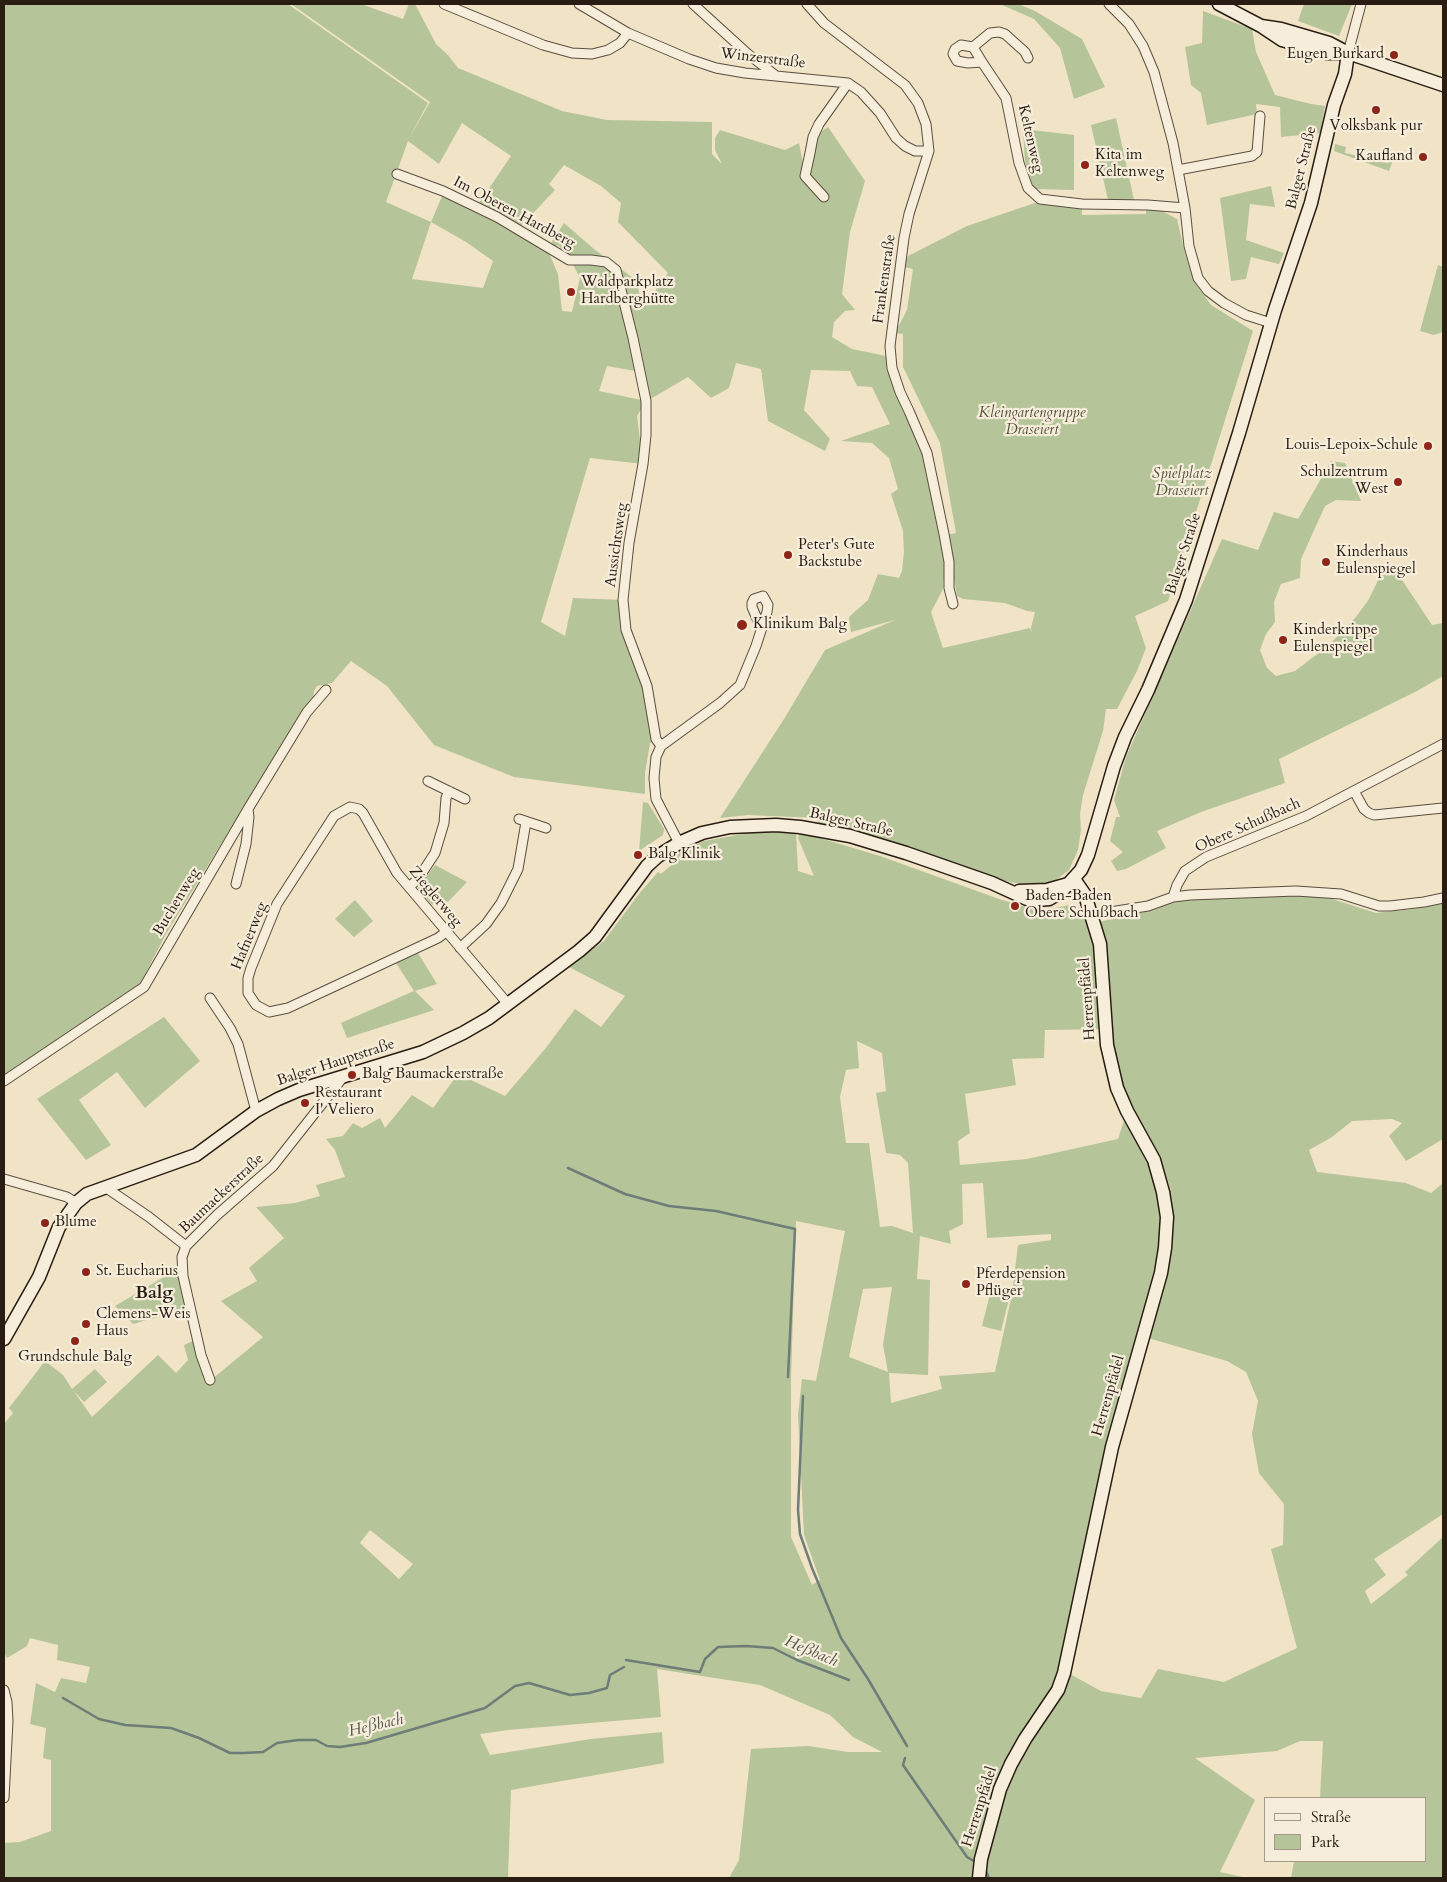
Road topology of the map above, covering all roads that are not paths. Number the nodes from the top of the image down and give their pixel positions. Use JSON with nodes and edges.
{"nodes":[{"id":1,"x":444,"y":4,"type":"edge"},
{"id":2,"x":579,"y":4,"type":"edge"},
{"id":3,"x":693,"y":4,"type":"edge"},
{"id":4,"x":806,"y":4,"type":"edge"},
{"id":5,"x":1109,"y":4,"type":"edge"},
{"id":6,"x":1219,"y":4,"type":"edge"},
{"id":7,"x":1361,"y":4,"type":"edge"},
{"id":8,"x":628,"y":33,"type":"junction"},
{"id":9,"x":973,"y":47,"type":"junction"},
{"id":10,"x":1348,"y":53,"type":"junction"},
{"id":11,"x":1028,"y":58,"type":"dead end"},
{"id":12,"x":982,"y":62,"type":"junction"},
{"id":13,"x":775,"y":75,"type":"junction"},
{"id":14,"x":848,"y":83,"type":"junction"},
{"id":15,"x":1443,"y":85,"type":"edge"},
{"id":16,"x":1260,"y":116,"type":"dead end"},
{"id":17,"x":929,"y":151,"type":"junction"},
{"id":18,"x":1178,"y":170,"type":"junction"},
{"id":19,"x":397,"y":174,"type":"dead end"},
{"id":20,"x":824,"y":197,"type":"dead end"},
{"id":21,"x":1185,"y":208,"type":"junction"},
{"id":22,"x":591,"y":260,"type":"joint"},
{"id":23,"x":1271,"y":323,"type":"junction"},
{"id":24,"x":953,"y":604,"type":"dead end"},
{"id":25,"x":761,"y":628,"type":"dead end"},
{"id":26,"x":326,"y":690,"type":"dead end"},
{"id":27,"x":1443,"y":744,"type":"edge"},
{"id":28,"x":660,"y":746,"type":"junction"},
{"id":29,"x":428,"y":781,"type":"dead end"},
{"id":30,"x":449,"y":791,"type":"junction"},
{"id":31,"x":1351,"y":793,"type":"junction"},
{"id":32,"x":465,"y":799,"type":"dead end"},
{"id":33,"x":347,"y":808,"type":"joint"},
{"id":34,"x":1443,"y":808,"type":"edge"},
{"id":35,"x":248,"y":809,"type":"junction"},
{"id":36,"x":546,"y":828,"type":"dead end"},
{"id":37,"x":679,"y":843,"type":"junction"},
{"id":38,"x":1071,"y":882,"type":"junction"},
{"id":39,"x":236,"y":884,"type":"dead end"},
{"id":40,"x":409,"y":887,"type":"junction"},
{"id":41,"x":1173,"y":897,"type":"junction"},
{"id":42,"x":1443,"y":898,"type":"edge"},
{"id":43,"x":1092,"y":915,"type":"junction"},
{"id":44,"x":446,"y":932,"type":"junction"},
{"id":45,"x":460,"y":948,"type":"junction"},
{"id":46,"x":210,"y":998,"type":"dead end"},
{"id":47,"x":508,"y":1004,"type":"junction"},
{"id":48,"x":344,"y":1076,"type":"junction"},
{"id":49,"x":4,"y":1081,"type":"edge"},
{"id":50,"x":256,"y":1111,"type":"junction"},
{"id":51,"x":4,"y":1179,"type":"edge"},
{"id":52,"x":105,"y":1187,"type":"junction"},
{"id":53,"x":76,"y":1203,"type":"junction"},
{"id":54,"x":186,"y":1246,"type":"junction"},
{"id":55,"x":4,"y":1339,"type":"edge"},
{"id":56,"x":210,"y":1380,"type":"dead end"},
{"id":57,"x":4,"y":1690,"type":"edge"},
{"id":58,"x":4,"y":1798,"type":"edge"},
{"id":59,"x":980,"y":1869,"type":"edge"}],
"edges":[{"from":1,"to":8,"type":"street"},
{"from":2,"to":8,"type":"street","name":"Winzerstraße"},
{"from":3,"to":13,"type":"street"},
{"from":4,"to":17,"type":"street","name":"Frankenstraße"},
{"from":5,"to":18,"type":"street"},
{"from":6,"to":10,"type":"street"},
{"from":7,"to":10,"type":"street"},
{"from":8,"to":13,"type":"street","name":"Winzerstraße"},
{"from":9,"to":11,"type":"street"},
{"from":9,"to":12,"type":"street","name":"Keltenweg"},
{"from":9,"to":12,"type":"street"},
{"from":10,"to":15,"type":"street"},
{"from":10,"to":23,"type":"street","name":"Balger Straße"},
{"from":12,"to":21,"type":"street","name":"Keltenweg"},
{"from":13,"to":14,"type":"street","name":"Winzerstraße"},
{"from":14,"to":17,"type":"street"},
{"from":14,"to":20,"type":"street"},
{"from":16,"to":18,"type":"street"},
{"from":17,"to":24,"type":"street","name":"Frankenstraße"},
{"from":18,"to":21,"type":"street"},
{"from":19,"to":22,"type":"street","name":"Im Oberen Hardberg"},
{"from":21,"to":23,"type":"street"},
{"from":22,"to":28,"type":"street","name":"Aussichtsweg"},
{"from":23,"to":38,"type":"street","name":"Balger Straße"},
{"from":25,"to":28,"type":"street"},
{"from":26,"to":35,"type":"street","name":"Buchenweg"},
{"from":27,"to":31,"type":"street","name":"Obere Schußbach"},
{"from":28,"to":37,"type":"street","name":"Aussichtsweg"},
{"from":29,"to":30,"type":"street"},
{"from":30,"to":32,"type":"street"},
{"from":30,"to":40,"type":"street"},
{"from":31,"to":34,"type":"street"},
{"from":31,"to":41,"type":"street","name":"Obere Schußbach"},
{"from":33,"to":40,"type":"street","name":"Zieglerweg"},
{"from":33,"to":44,"type":"street","name":"Hafnerweg"},
{"from":35,"to":39,"type":"street"},
{"from":35,"to":49,"type":"street","name":"Buchenweg"},
{"from":36,"to":45,"type":"street"},
{"from":37,"to":38,"type":"street","name":"Balger Straße"},
{"from":37,"to":47,"type":"street","name":"Balger Hauptstraße"},
{"from":38,"to":43,"type":"street","name":"Herrenpfädel"},
{"from":40,"to":44,"type":"street","name":"Zieglerweg"},
{"from":41,"to":42,"type":"street"},
{"from":41,"to":43,"type":"street"},
{"from":43,"to":59,"type":"street","name":"Herrenpfädel"},
{"from":44,"to":45,"type":"street","name":"Zieglerweg"},
{"from":45,"to":47,"type":"street","name":"Zieglerweg"},
{"from":46,"to":50,"type":"street"},
{"from":47,"to":48,"type":"street","name":"Balger Hauptstraße"},
{"from":48,"to":50,"type":"street","name":"Balger Hauptstraße"},
{"from":48,"to":54,"type":"street","name":"Baumackerstraße"},
{"from":50,"to":52,"type":"street","name":"Balger Hauptstraße"},
{"from":51,"to":53,"type":"street"},
{"from":52,"to":53,"type":"street","name":"Balger Hauptstraße"},
{"from":52,"to":54,"type":"street"},
{"from":53,"to":55,"type":"street","name":"Balger Hauptstraße"},
{"from":54,"to":56,"type":"street","name":"Baumackerstraße"},
{"from":57,"to":58,"type":"street"}]}
